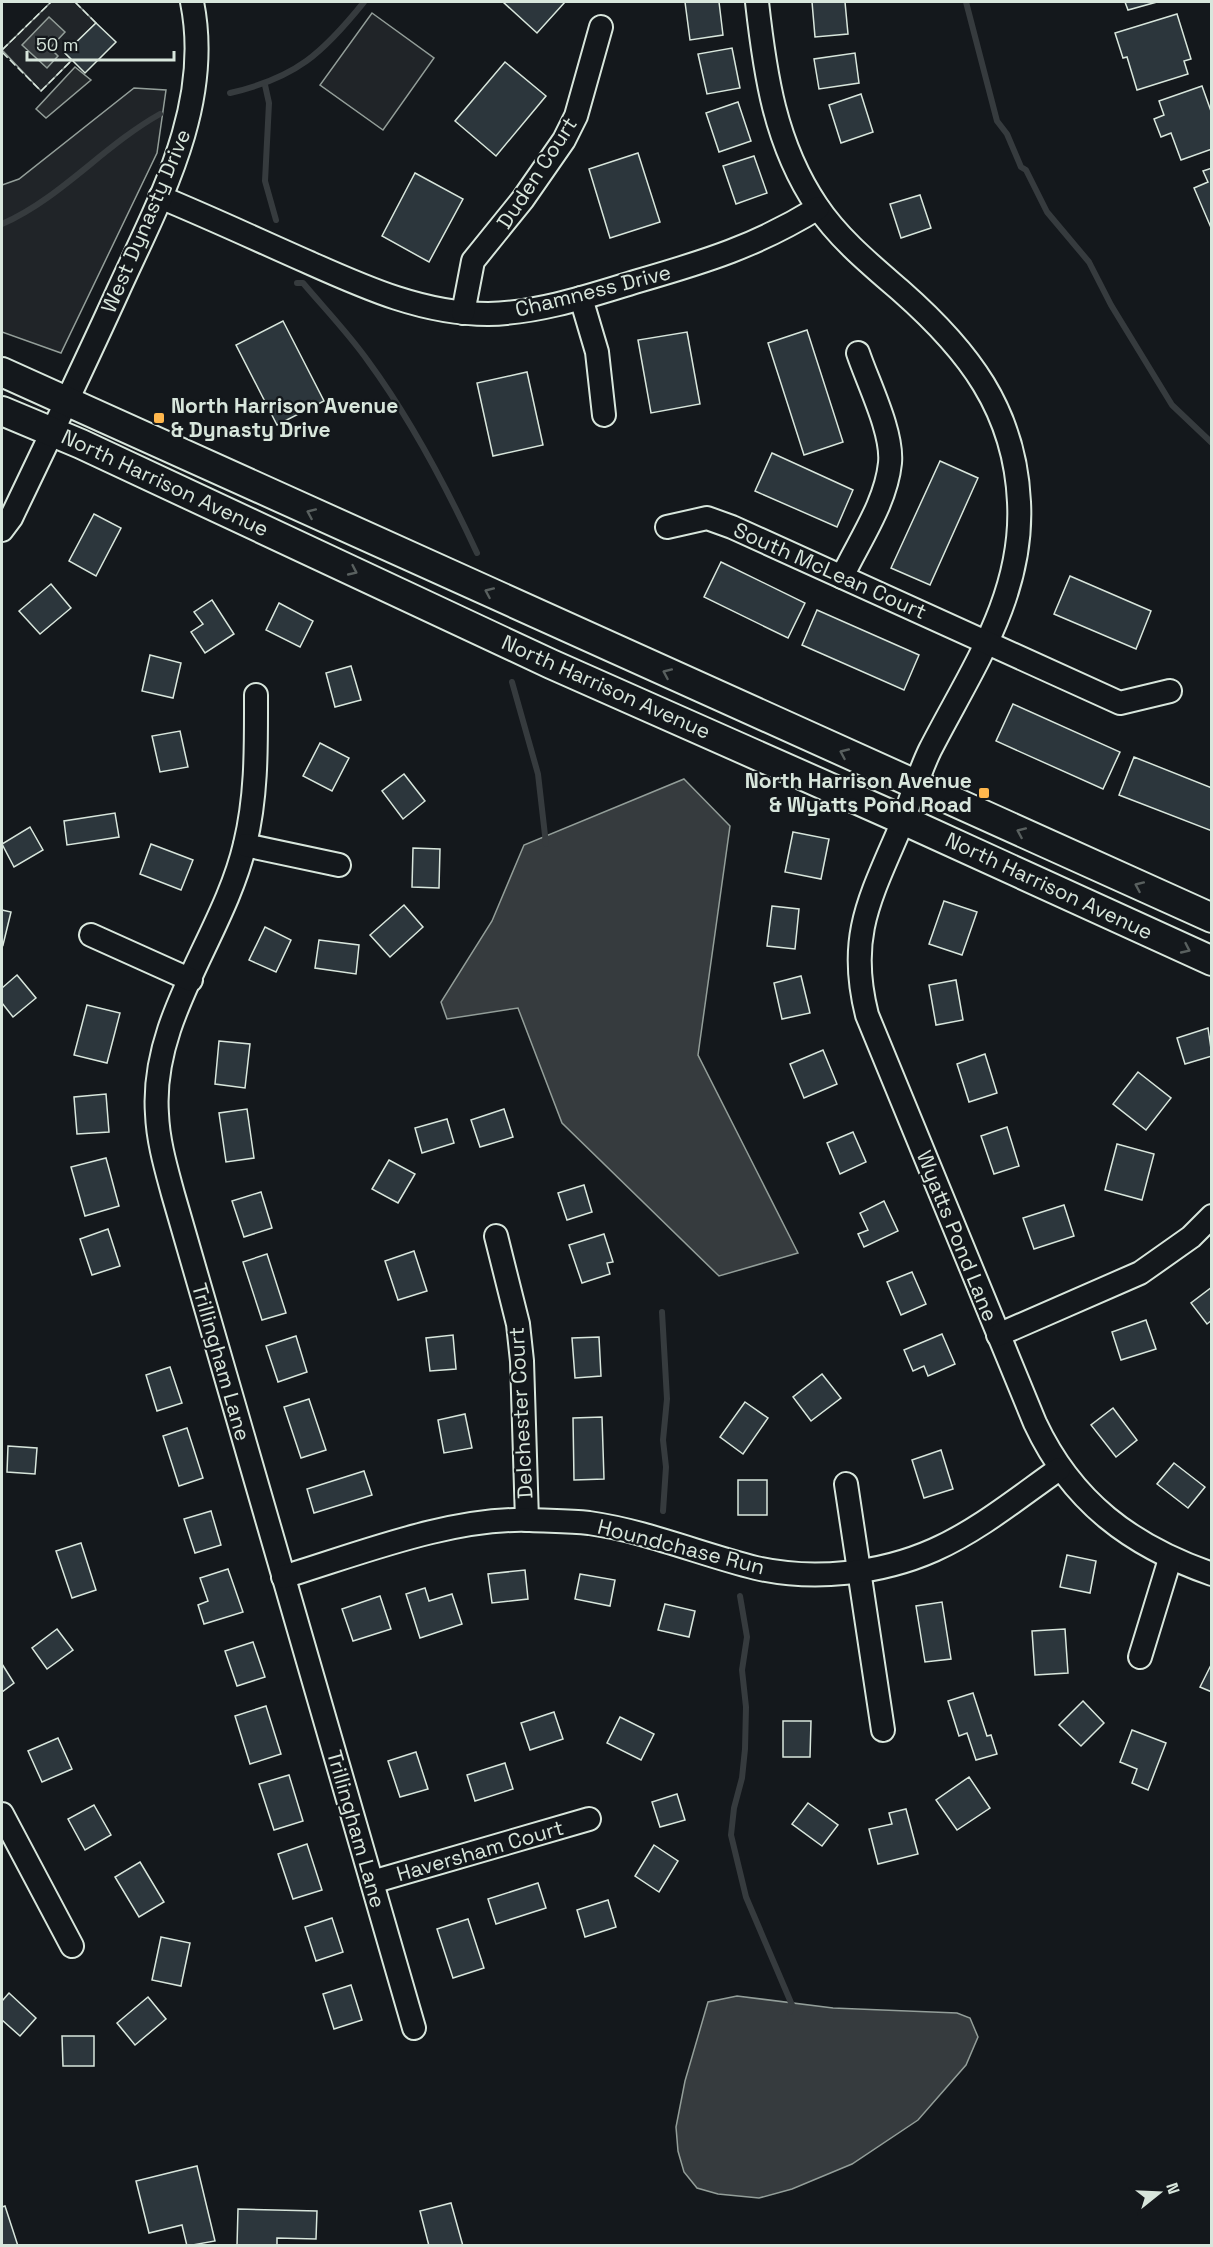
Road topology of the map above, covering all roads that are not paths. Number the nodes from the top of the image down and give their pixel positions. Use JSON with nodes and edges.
{"nodes":[{"id":1,"x":192,"y":2,"type":"edge"},
{"id":2,"x":757,"y":2,"type":"edge"},
{"id":3,"x":601,"y":27,"type":"dead end"},
{"id":4,"x":160,"y":197,"type":"junction"},
{"id":5,"x":818,"y":208,"type":"junction"},
{"id":6,"x":581,"y":298,"type":"junction"},
{"id":7,"x":463,"y":313,"type":"junction"},
{"id":8,"x":858,"y":353,"type":"dead end"},
{"id":9,"x":2,"y":372,"type":"edge"},
{"id":10,"x":67,"y":401,"type":"junction"},
{"id":11,"x":2,"y":411,"type":"edge"},
{"id":12,"x":604,"y":415,"type":"dead end"},
{"id":13,"x":53,"y":431,"type":"junction"},
{"id":14,"x":668,"y":527,"type":"dead end"},
{"id":15,"x":2,"y":530,"type":"edge"},
{"id":16,"x":842,"y":577,"type":"junction"},
{"id":17,"x":989,"y":641,"type":"junction"},
{"id":18,"x":1170,"y":691,"type":"dead end"},
{"id":19,"x":256,"y":695,"type":"dead end"},
{"id":20,"x":917,"y":786,"type":"junction"},
{"id":21,"x":903,"y":820,"type":"junction"},
{"id":22,"x":245,"y":845,"type":"junction"},
{"id":23,"x":339,"y":865,"type":"dead end"},
{"id":24,"x":1212,"y":918,"type":"edge"},
{"id":25,"x":92,"y":935,"type":"dead end"},
{"id":26,"x":1212,"y":961,"type":"edge"},
{"id":27,"x":191,"y":980,"type":"junction"},
{"id":28,"x":1212,"y":1216,"type":"edge"},
{"id":29,"x":496,"y":1236,"type":"dead end"},
{"id":30,"x":998,"y":1335,"type":"junction"},
{"id":31,"x":1059,"y":1469,"type":"junction"},
{"id":32,"x":846,"y":1484,"type":"dead end"},
{"id":33,"x":527,"y":1520,"type":"junction"},
{"id":34,"x":1170,"y":1560,"type":"junction"},
{"id":35,"x":859,"y":1570,"type":"junction"},
{"id":36,"x":1212,"y":1574,"type":"edge"},
{"id":37,"x":283,"y":1577,"type":"junction"},
{"id":38,"x":1140,"y":1657,"type":"dead end"},
{"id":39,"x":883,"y":1730,"type":"dead end"},
{"id":40,"x":2,"y":1814,"type":"edge"},
{"id":41,"x":589,"y":1819,"type":"dead end"},
{"id":42,"x":372,"y":1882,"type":"junction"},
{"id":43,"x":72,"y":1946,"type":"dead end"},
{"id":44,"x":414,"y":2028,"type":"dead end"}],
"edges":[{"from":1,"to":4,"type":"street","name":"West Dynasty Drive"},
{"from":2,"to":5,"type":"street","name":"Wyatts Pond Lane"},
{"from":3,"to":7,"type":"street","name":"Duden Court"},
{"from":4,"to":7,"type":"street","name":"Chamness Drive"},
{"from":4,"to":10,"type":"street","name":"West Dynasty Drive"},
{"from":5,"to":6,"type":"street","name":"Chamness Drive"},
{"from":5,"to":17,"type":"street","name":"Wyatts Pond Lane"},
{"from":6,"to":7,"type":"street","name":"Chamness Drive"},
{"from":6,"to":12,"type":"street"},
{"from":8,"to":16,"type":"street"},
{"from":9,"to":10,"type":"main road","name":"North Harrison Avenue"},
{"from":10,"to":13,"type":"street","name":"West Dynasty Drive"},
{"from":20,"to":10,"type":"main road","name":"North Harrison Avenue","one_way":true},
{"from":11,"to":13,"type":"main road","name":"North Harrison Avenue"},
{"from":13,"to":15,"type":"street","name":"West Dynasty Drive"},
{"from":13,"to":21,"type":"main road","name":"North Harrison Avenue","one_way":true},
{"from":14,"to":16,"type":"street","name":"South McLean Court"},
{"from":16,"to":17,"type":"street","name":"South McLean Court"},
{"from":17,"to":18,"type":"street","name":"South McLean Court"},
{"from":17,"to":20,"type":"street","name":"Wyatts Pond Lane"},
{"from":19,"to":22,"type":"street","name":"Trillingham Lane"},
{"from":20,"to":21,"type":"street","name":"Wyatts Pond Lane"},
{"from":24,"to":20,"type":"main road","name":"North Harrison Avenue","one_way":true},
{"from":21,"to":26,"type":"main road","name":"North Harrison Avenue","one_way":true},
{"from":21,"to":30,"type":"street","name":"Wyatts Pond Lane"},
{"from":22,"to":23,"type":"street"},
{"from":22,"to":27,"type":"street","name":"Trillingham Lane"},
{"from":25,"to":27,"type":"street"},
{"from":27,"to":37,"type":"street","name":"Trillingham Lane"},
{"from":28,"to":30,"type":"street"},
{"from":29,"to":33,"type":"street","name":"Delchester Court"},
{"from":30,"to":31,"type":"street","name":"Wyatts Pond Lane"},
{"from":31,"to":34,"type":"street","name":"Wyatts Pond Lane"},
{"from":31,"to":35,"type":"street","name":"Houndchase Run"},
{"from":32,"to":35,"type":"street"},
{"from":33,"to":35,"type":"street","name":"Houndchase Run"},
{"from":33,"to":37,"type":"street","name":"Houndchase Run"},
{"from":34,"to":36,"type":"street","name":"Wyatts Pond Lane"},
{"from":34,"to":38,"type":"street"},
{"from":35,"to":39,"type":"street"},
{"from":37,"to":42,"type":"street","name":"Trillingham Lane"},
{"from":40,"to":43,"type":"street"},
{"from":41,"to":42,"type":"street","name":"Haversham Court"},
{"from":42,"to":44,"type":"street","name":"Trillingham Lane"}]}
